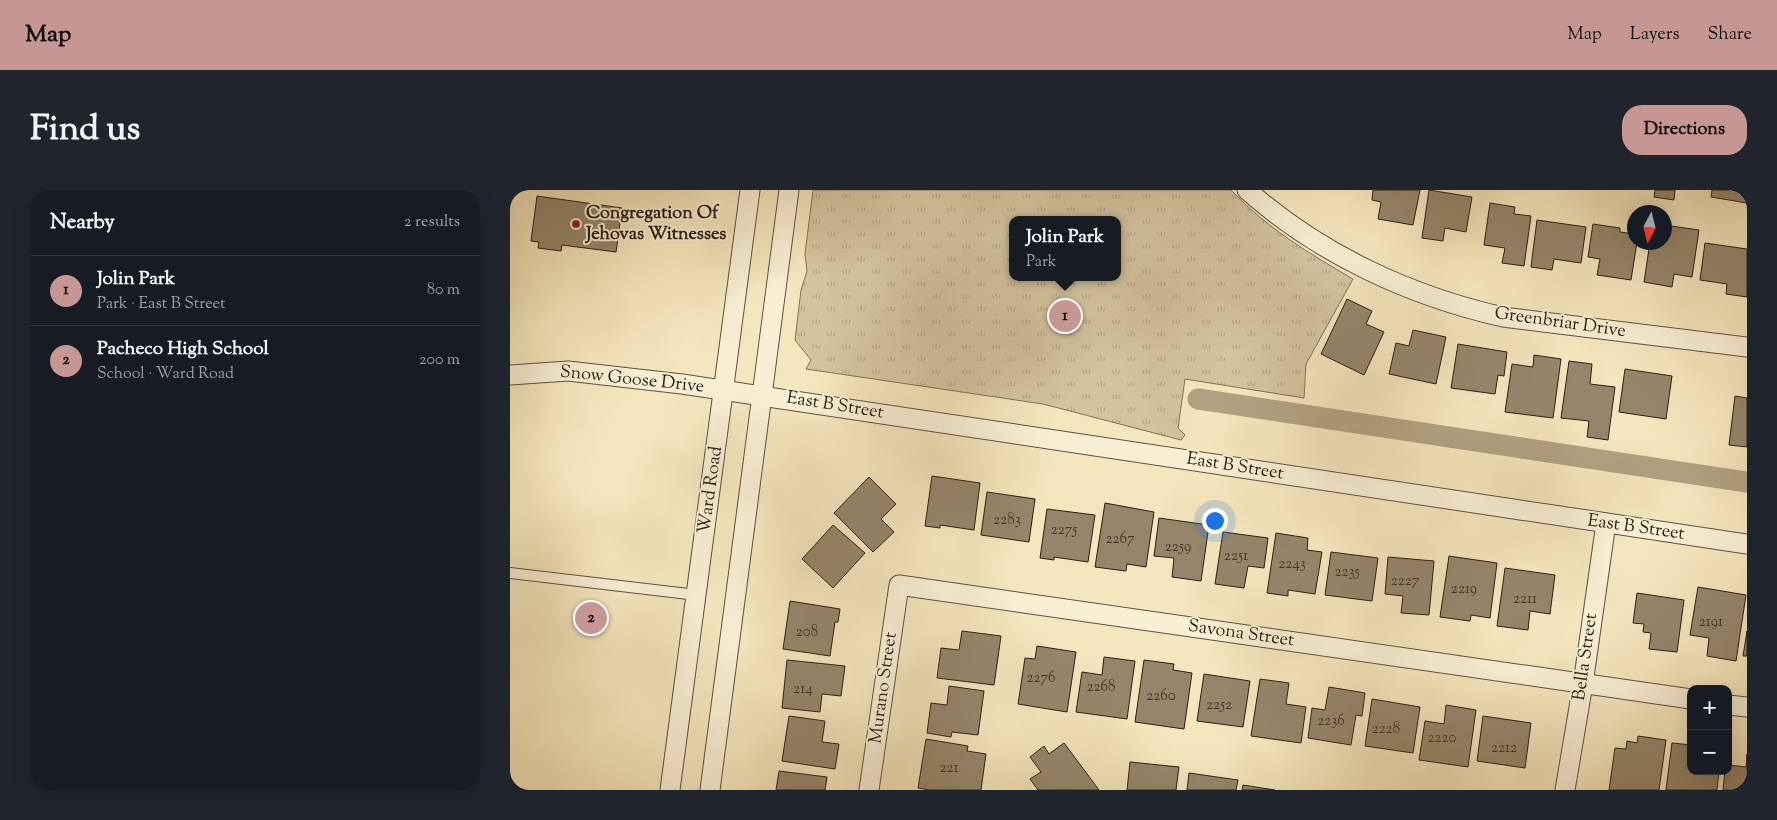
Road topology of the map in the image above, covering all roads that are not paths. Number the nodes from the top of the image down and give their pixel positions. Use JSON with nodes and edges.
{"nodes":[{"id":1,"x":750,"y":190,"type":"edge"},
{"id":2,"x":789,"y":190,"type":"edge"},
{"id":3,"x":1248,"y":190,"type":"edge"},
{"id":4,"x":1747,"y":347,"type":"edge"},
{"id":5,"x":510,"y":375,"type":"edge"},
{"id":6,"x":724,"y":390,"type":"junction"},
{"id":7,"x":763,"y":396,"type":"junction"},
{"id":8,"x":1606,"y":523,"type":"junction"},
{"id":9,"x":1747,"y":544,"type":"edge"},
{"id":10,"x":510,"y":573,"type":"edge"},
{"id":11,"x":899,"y":585,"type":"joint"},
{"id":12,"x":697,"y":595,"type":"junction"},
{"id":13,"x":1583,"y":684,"type":"junction"},
{"id":14,"x":1687,"y":698,"type":"edge"},
{"id":15,"x":1732,"y":705,"type":"edge"},
{"id":16,"x":1747,"y":707,"type":"edge"},
{"id":17,"x":670,"y":790,"type":"edge"},
{"id":18,"x":710,"y":790,"type":"edge"},
{"id":19,"x":869,"y":790,"type":"edge"},
{"id":20,"x":1565,"y":790,"type":"edge"}],
"edges":[{"from":1,"to":6,"type":"street","name":"Ward Road"},
{"from":2,"to":7,"type":"street"},
{"from":3,"to":4,"type":"street","name":"Greenbriar Drive"},
{"from":5,"to":6,"type":"street","name":"Snow Goose Drive"},
{"from":6,"to":7,"type":"street","name":"East B Street"},
{"from":6,"to":12,"type":"street","name":"Ward Road"},
{"from":7,"to":8,"type":"street","name":"East B Street"},
{"from":7,"to":18,"type":"street"},
{"from":8,"to":9,"type":"street","name":"East B Street"},
{"from":8,"to":13,"type":"street","name":"Bella Street"},
{"from":10,"to":12,"type":"lane"},
{"from":11,"to":13,"type":"street","name":"Savona Street"},
{"from":11,"to":19,"type":"street","name":"Murano Street"},
{"from":12,"to":17,"type":"street","name":"Ward Road"},
{"from":13,"to":14,"type":"street","name":"Savona Street"},
{"from":13,"to":20,"type":"street","name":"Bella Street"},
{"from":15,"to":16,"type":"street"}]}
